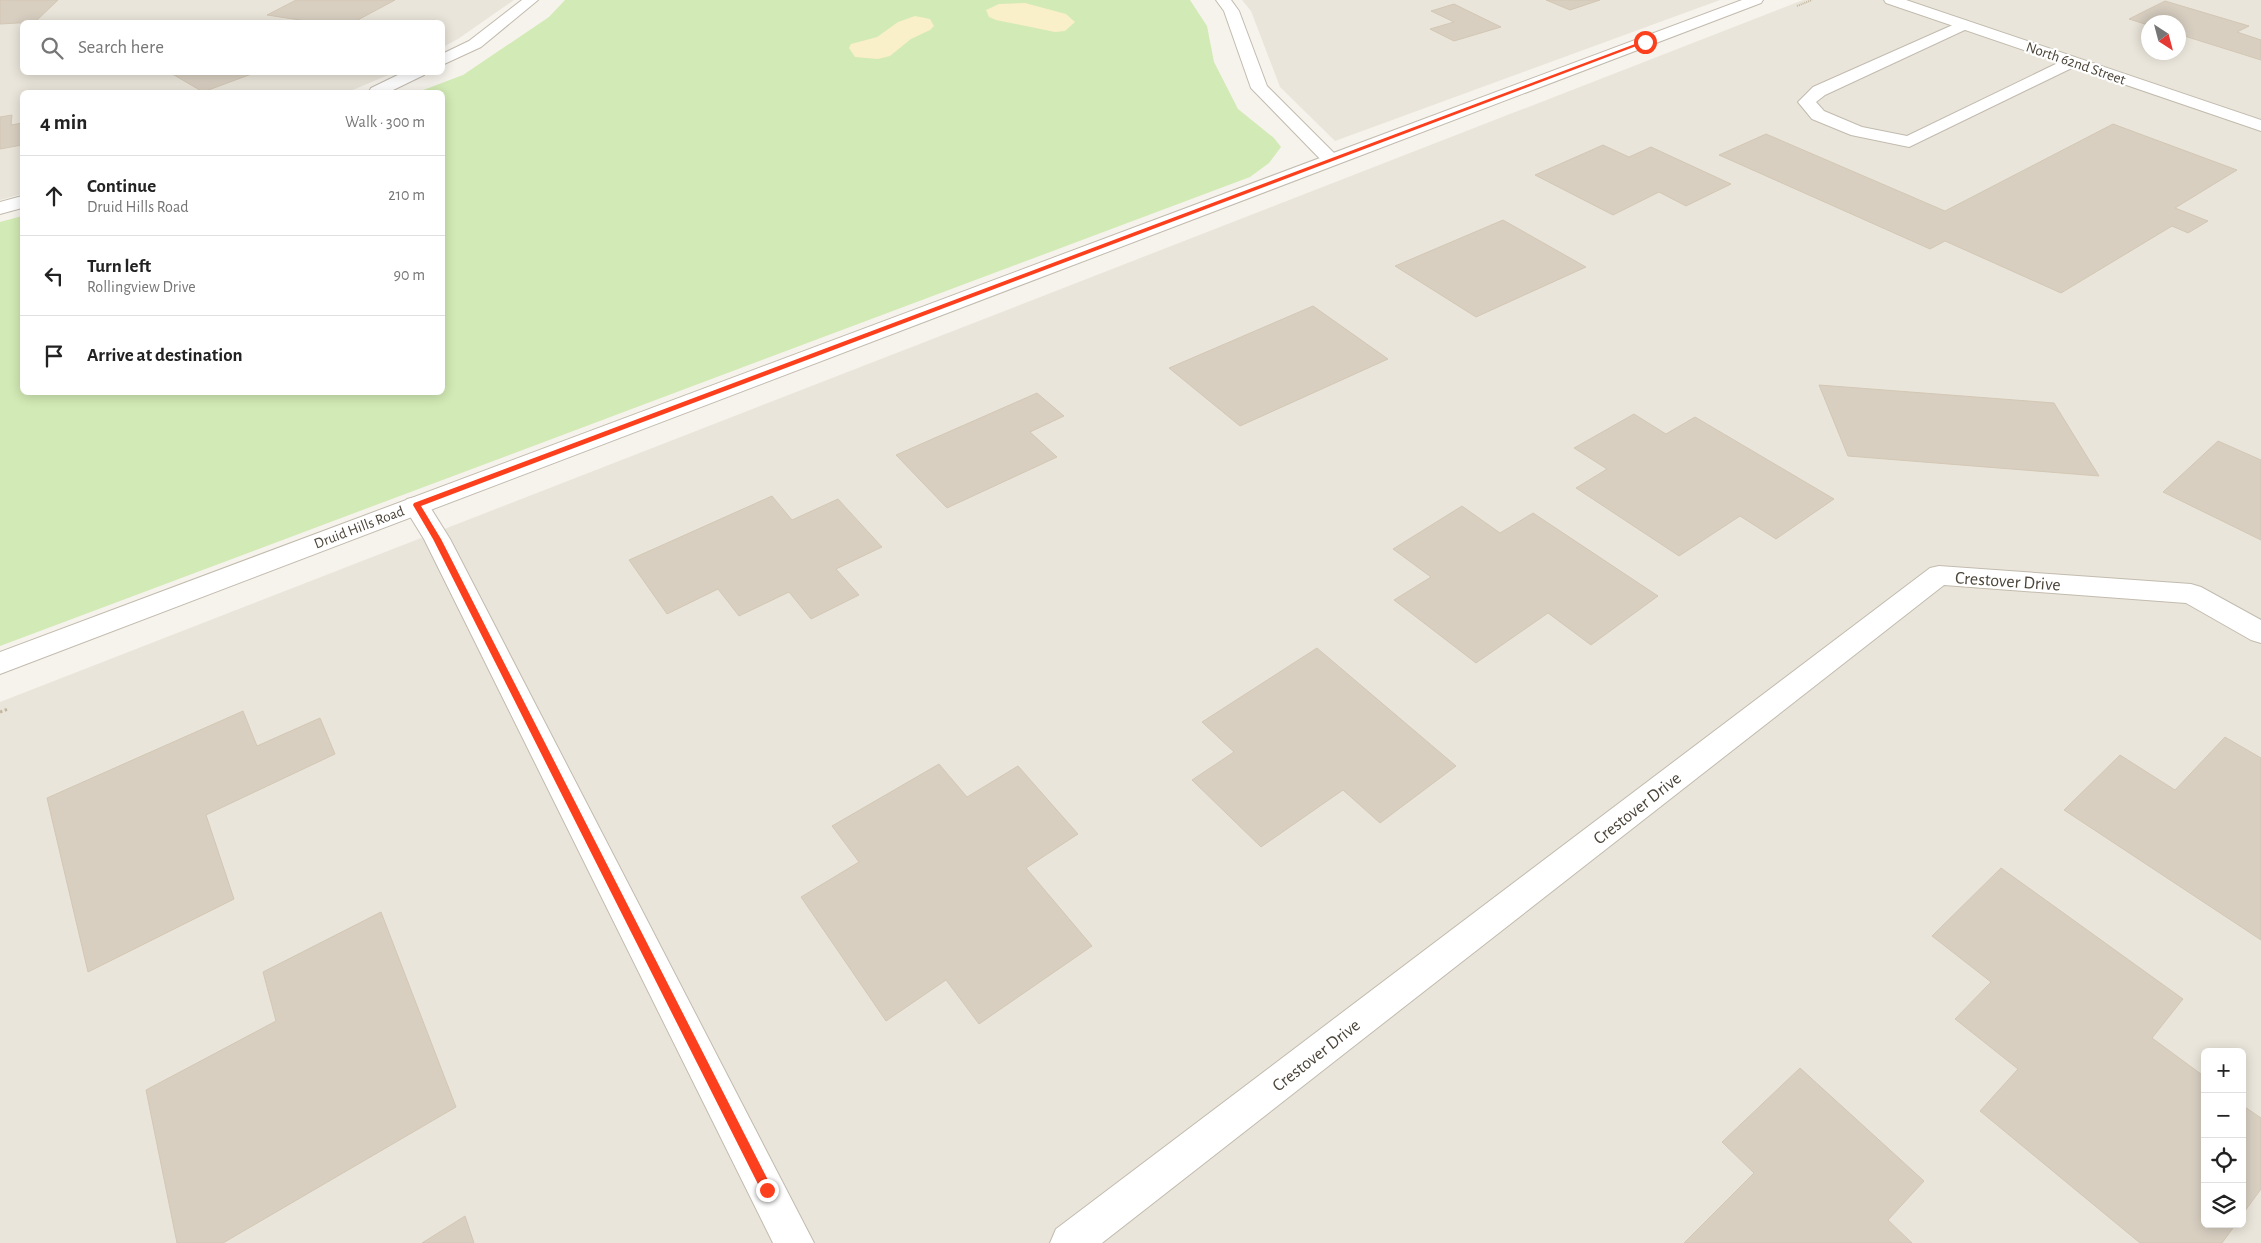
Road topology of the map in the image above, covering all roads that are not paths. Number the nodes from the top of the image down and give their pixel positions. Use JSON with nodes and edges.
{"nodes":[{"id":1,"x":531,"y":0,"type":"edge"},
{"id":2,"x":1223,"y":0,"type":"edge"},
{"id":3,"x":1756,"y":0,"type":"edge"},
{"id":4,"x":1891,"y":0,"type":"edge"},
{"id":5,"x":1964,"y":25,"type":"junction"},
{"id":6,"x":445,"y":59,"type":"edge"},
{"id":7,"x":2072,"y":62,"type":"junction"},
{"id":8,"x":412,"y":75,"type":"edge"},
{"id":9,"x":381,"y":90,"type":"edge"},
{"id":10,"x":2261,"y":126,"type":"edge"},
{"id":11,"x":1330,"y":159,"type":"junction"},
{"id":12,"x":20,"y":203,"type":"edge"},
{"id":13,"x":0,"y":208,"type":"edge"},
{"id":14,"x":416,"y":505,"type":"junction"},
{"id":15,"x":2261,"y":634,"type":"edge"},
{"id":16,"x":0,"y":663,"type":"edge"},
{"id":17,"x":794,"y":1243,"type":"edge"},
{"id":18,"x":1070,"y":1243,"type":"edge"}],
"edges":[{"from":1,"to":6,"type":"street"},
{"from":2,"to":11,"type":"street"},
{"from":3,"to":11,"type":"street","name":"Druid Hills Road"},
{"from":4,"to":5,"type":"street","name":"North 62nd Street"},
{"from":5,"to":7,"type":"street","name":"North 62nd Street"},
{"from":5,"to":7,"type":"street"},
{"from":7,"to":10,"type":"street","name":"North 62nd Street"},
{"from":8,"to":9,"type":"street"},
{"from":11,"to":14,"type":"street","name":"Druid Hills Road"},
{"from":12,"to":13,"type":"street"},
{"from":14,"to":16,"type":"street","name":"Druid Hills Road"},
{"from":14,"to":17,"type":"street"},
{"from":15,"to":18,"type":"street","name":"Crestover Drive"}]}
